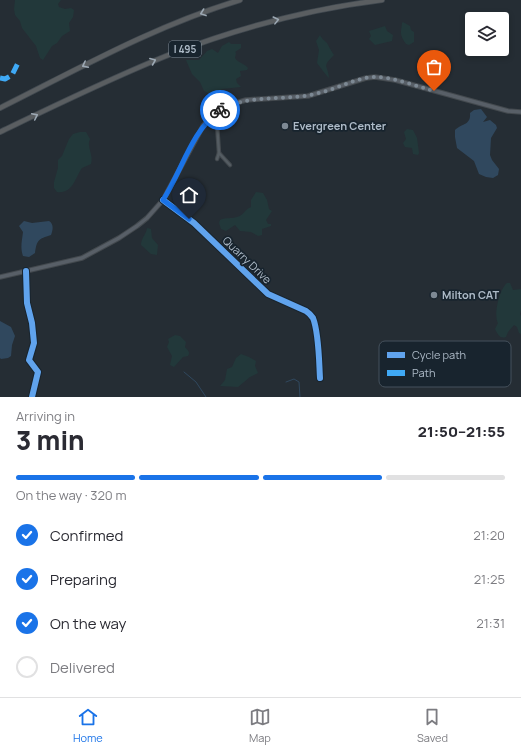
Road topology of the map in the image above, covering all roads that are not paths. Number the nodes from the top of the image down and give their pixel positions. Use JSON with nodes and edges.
{"nodes":[{"id":1,"x":240,"y":0,"type":"edge"},
{"id":2,"x":382,"y":0,"type":"edge"},
{"id":3,"x":0,"y":108,"type":"edge"},
{"id":4,"x":521,"y":112,"type":"edge"},
{"id":5,"x":211,"y":117,"type":"junction"},
{"id":6,"x":0,"y":132,"type":"edge"},
{"id":7,"x":219,"y":153,"type":"junction"},
{"id":8,"x":217,"y":159,"type":"dead end"},
{"id":9,"x":230,"y":165,"type":"dead end"},
{"id":10,"x":163,"y":200,"type":"junction"},
{"id":11,"x":26,"y":271,"type":"junction"},
{"id":12,"x":0,"y":277,"type":"edge"},
{"id":13,"x":320,"y":378,"type":"dead end"},
{"id":14,"x":32,"y":397,"type":"edge"}],
"edges":[{"from":1,"to":3,"type":"highway","number":"I 495","one_way":true},
{"from":6,"to":2,"type":"highway","number":"I 495","one_way":true},
{"from":4,"to":5,"type":"main road"},
{"from":5,"to":7,"type":"street"},
{"from":5,"to":10,"type":"main road"},
{"from":7,"to":8,"type":"street"},
{"from":7,"to":9,"type":"street"},
{"from":10,"to":11,"type":"main road"},
{"from":10,"to":13,"type":"street","name":"Quarry Drive"},
{"from":11,"to":12,"type":"main road"},
{"from":11,"to":14,"type":"street"}]}
